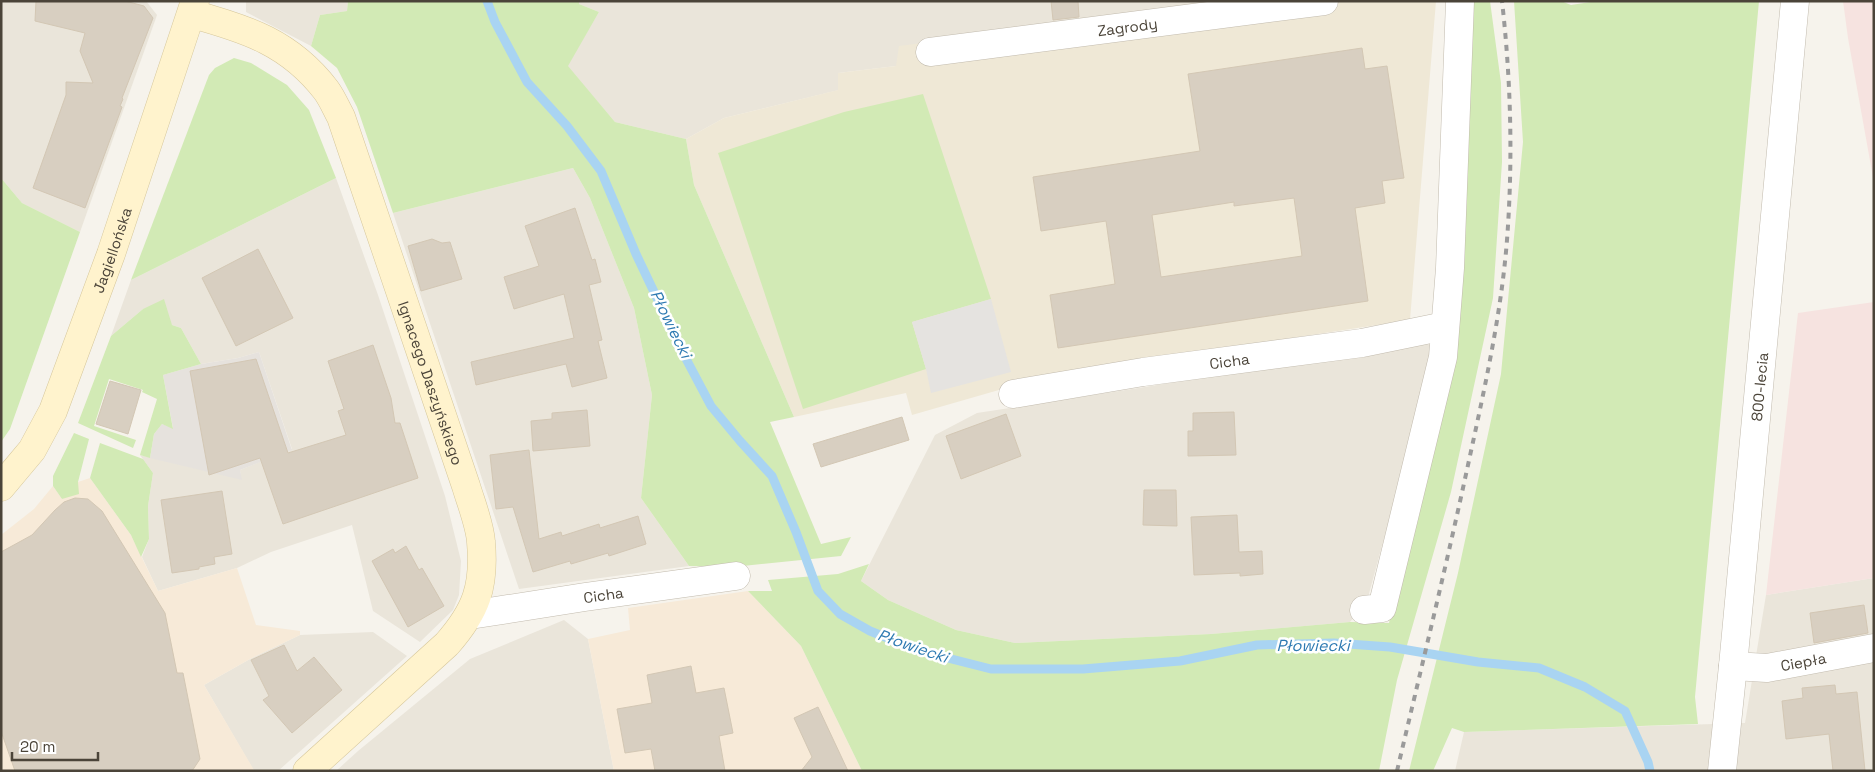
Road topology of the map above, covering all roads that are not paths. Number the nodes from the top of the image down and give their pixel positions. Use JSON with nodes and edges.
{"nodes":[{"id":1,"x":1324,"y":1,"type":"edge"},
{"id":2,"x":1460,"y":1,"type":"edge"},
{"id":3,"x":1795,"y":1,"type":"edge"},
{"id":4,"x":194,"y":8,"type":"edge"},
{"id":5,"x":930,"y":52,"type":"dead end"},
{"id":6,"x":1445,"y":326,"type":"junction"},
{"id":7,"x":1012,"y":394,"type":"dead end"},
{"id":8,"x":1,"y":487,"type":"edge"},
{"id":9,"x":736,"y":576,"type":"dead end"},
{"id":10,"x":1364,"y":610,"type":"dead end"},
{"id":11,"x":470,"y":615,"type":"junction"},
{"id":12,"x":1874,"y":648,"type":"edge"},
{"id":13,"x":1733,"y":666,"type":"junction"},
{"id":14,"x":307,"y":771,"type":"edge"},
{"id":15,"x":1722,"y":771,"type":"edge"}],
"edges":[{"from":1,"to":5,"type":"street","name":"Zagrody"},
{"from":2,"to":6,"type":"street"},
{"from":3,"to":13,"type":"street","name":"800-lecia"},
{"from":4,"to":8,"type":"street","name":"Jagiellońska"},
{"from":4,"to":11,"type":"street","name":"Ignacego Daszyńskiego"},
{"from":6,"to":7,"type":"street","name":"Cicha"},
{"from":6,"to":10,"type":"street"},
{"from":9,"to":11,"type":"street","name":"Cicha"},
{"from":11,"to":14,"type":"street","name":"Ignacego Daszyńskiego"},
{"from":12,"to":13,"type":"street","name":"Ciepła"},
{"from":13,"to":15,"type":"street","name":"800-lecia"}]}
